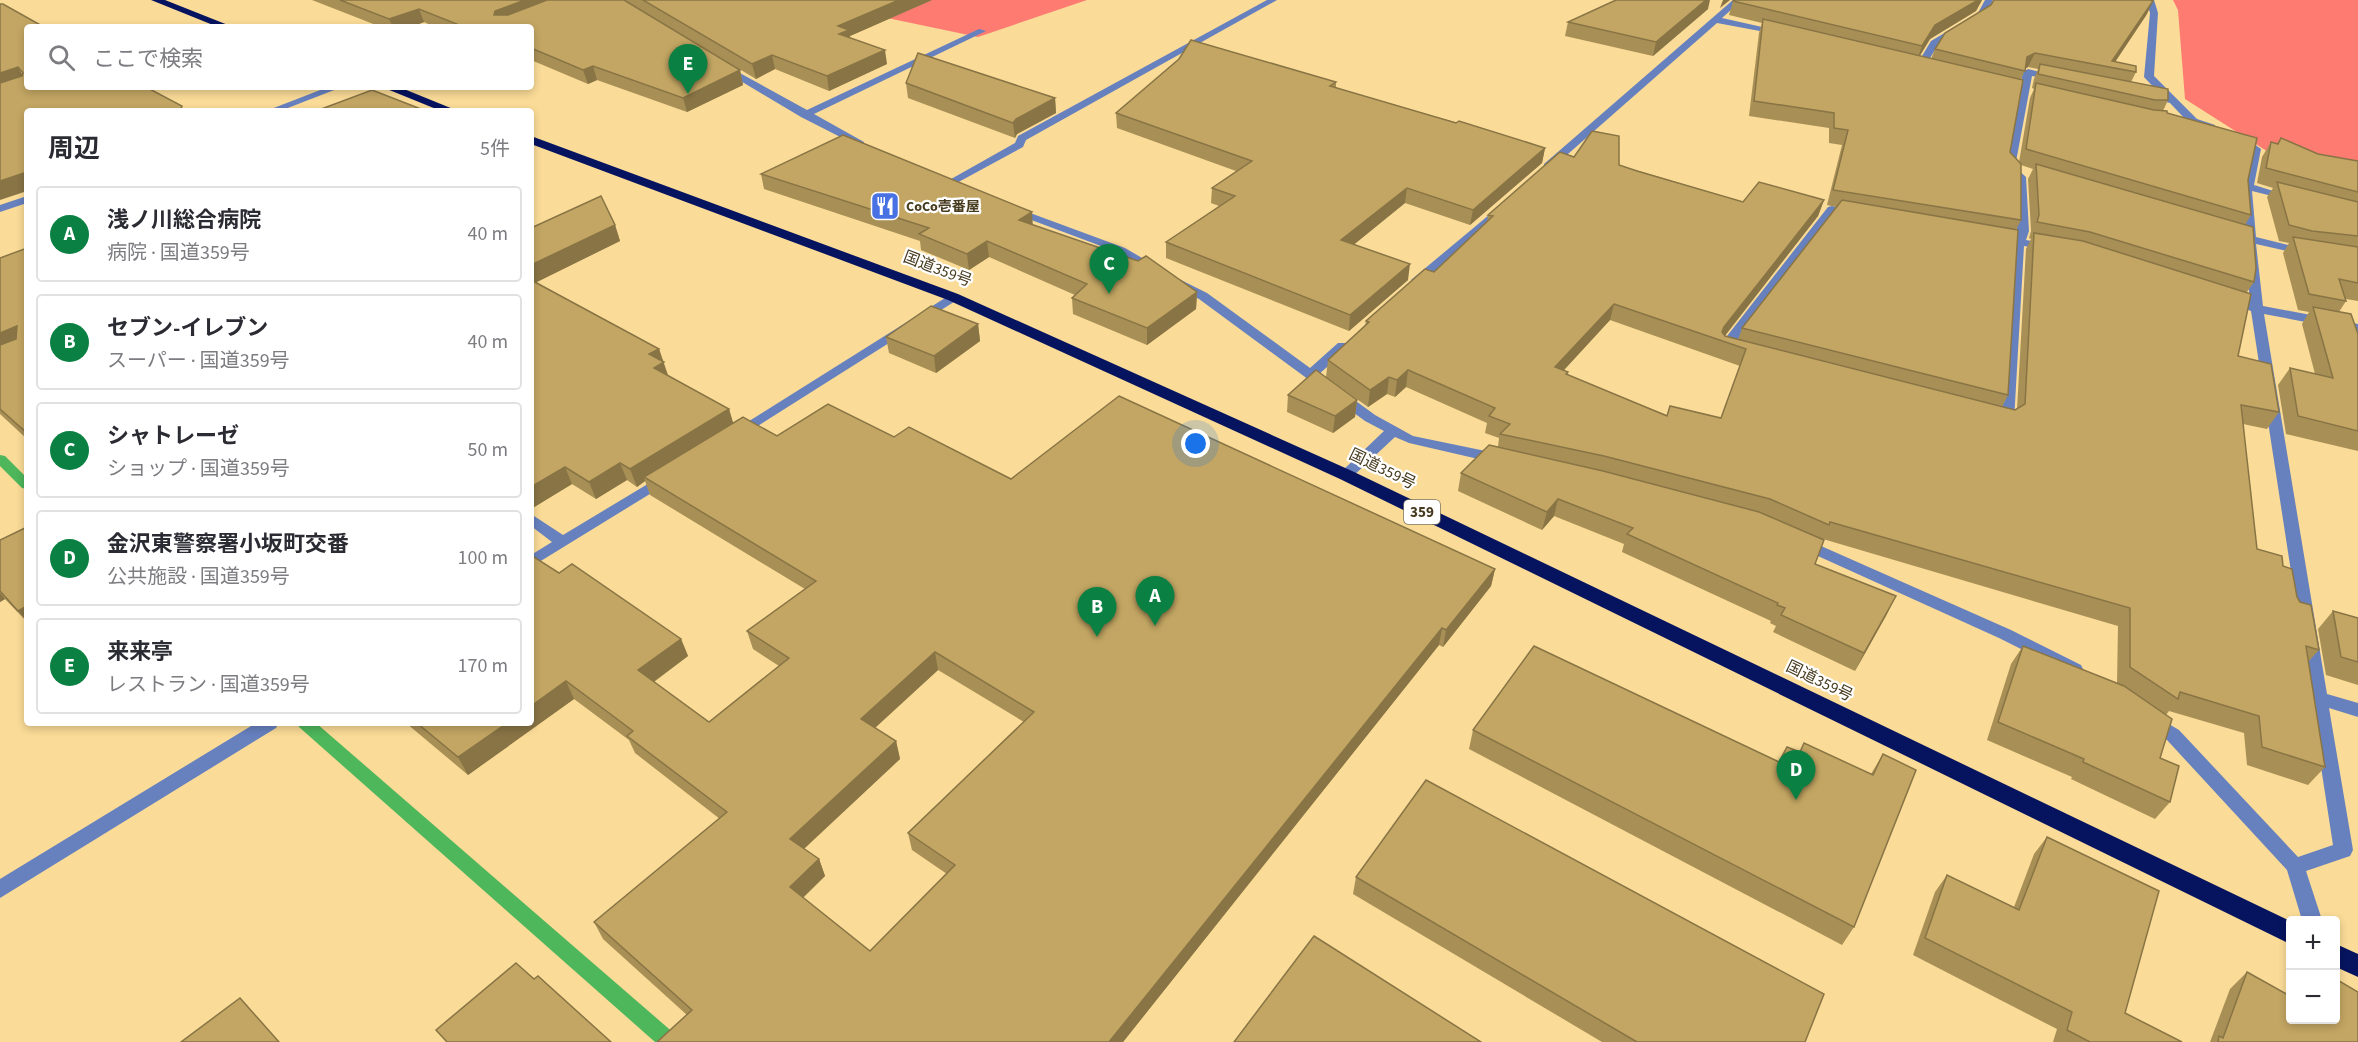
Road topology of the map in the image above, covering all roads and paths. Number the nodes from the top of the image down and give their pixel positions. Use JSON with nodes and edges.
{"nodes":[{"id":1,"x":156,"y":0,"type":"edge"},
{"id":2,"x":1273,"y":0,"type":"edge"},
{"id":3,"x":1738,"y":0,"type":"edge"},
{"id":4,"x":1989,"y":0,"type":"edge"},
{"id":5,"x":2149,"y":0,"type":"edge"},
{"id":6,"x":1716,"y":20,"type":"junction"},
{"id":7,"x":216,"y":24,"type":"edge"},
{"id":8,"x":982,"y":31,"type":"dead end"},
{"id":9,"x":1795,"y":35,"type":"edge"},
{"id":10,"x":707,"y":58,"type":"edge"},
{"id":11,"x":1910,"y":63,"type":"edge"},
{"id":12,"x":1921,"y":66,"type":"junction"},
{"id":13,"x":1933,"y":69,"type":"edge"},
{"id":14,"x":2062,"y":79,"type":"edge"},
{"id":15,"x":2013,"y":89,"type":"edge"},
{"id":16,"x":329,"y":90,"type":"edge"},
{"id":17,"x":396,"y":90,"type":"edge"},
{"id":18,"x":2025,"y":92,"type":"junction"},
{"id":19,"x":2139,"y":94,"type":"edge"},
{"id":20,"x":2036,"y":95,"type":"edge"},
{"id":21,"x":2173,"y":101,"type":"junction"},
{"id":22,"x":279,"y":108,"type":"edge"},
{"id":23,"x":444,"y":108,"type":"edge"},
{"id":24,"x":805,"y":115,"type":"junction"},
{"id":25,"x":534,"y":141,"type":"edge"},
{"id":26,"x":868,"y":148,"type":"edge"},
{"id":27,"x":2010,"y":168,"type":"junction"},
{"id":28,"x":1542,"y":172,"type":"edge"},
{"id":29,"x":2033,"y":175,"type":"dead end"},
{"id":30,"x":2247,"y":187,"type":"junction"},
{"id":31,"x":970,"y":192,"type":"edge"},
{"id":32,"x":24,"y":200,"type":"edge"},
{"id":33,"x":2303,"y":201,"type":"edge"},
{"id":34,"x":1506,"y":203,"type":"edge"},
{"id":35,"x":1002,"y":205,"type":"edge"},
{"id":36,"x":0,"y":209,"type":"edge"},
{"id":37,"x":1867,"y":215,"type":"edge"},
{"id":38,"x":2229,"y":233,"type":"edge"},
{"id":39,"x":1984,"y":236,"type":"edge"},
{"id":40,"x":2252,"y":240,"type":"junction"},
{"id":41,"x":2019,"y":242,"type":"junction"},
{"id":42,"x":2065,"y":250,"type":"edge"},
{"id":43,"x":2312,"y":253,"type":"edge"},
{"id":44,"x":1409,"y":289,"type":"edge"},
{"id":45,"x":2212,"y":295,"type":"edge"},
{"id":46,"x":952,"y":297,"type":"junction"},
{"id":47,"x":2257,"y":309,"type":"junction"},
{"id":48,"x":2358,"y":328,"type":"edge"},
{"id":49,"x":1356,"y":335,"type":"edge"},
{"id":50,"x":1747,"y":354,"type":"edge"},
{"id":51,"x":1311,"y":374,"type":"junction"},
{"id":52,"x":1985,"y":415,"type":"edge"},
{"id":53,"x":1393,"y":431,"type":"junction"},
{"id":54,"x":723,"y":441,"type":"edge"},
{"id":55,"x":1509,"y":461,"type":"edge"},
{"id":56,"x":673,"y":473,"type":"edge"},
{"id":57,"x":1346,"y":475,"type":"junction"},
{"id":58,"x":534,"y":521,"type":"edge"},
{"id":59,"x":1791,"y":538,"type":"edge"},
{"id":60,"x":564,"y":542,"type":"junction"},
{"id":61,"x":534,"y":560,"type":"edge"},
{"id":62,"x":2091,"y":679,"type":"edge"},
{"id":63,"x":2320,"y":699,"type":"junction"},
{"id":64,"x":2137,"y":710,"type":"edge"},
{"id":65,"x":2358,"y":710,"type":"edge"},
{"id":66,"x":265,"y":726,"type":"edge"},
{"id":67,"x":2295,"y":866,"type":"junction"},
{"id":68,"x":0,"y":889,"type":"edge"},
{"id":69,"x":2310,"y":916,"type":"edge"},
{"id":70,"x":2286,"y":931,"type":"edge"},
{"id":71,"x":2340,"y":957,"type":"edge"},
{"id":72,"x":2358,"y":966,"type":"edge"}],
"edges":[{"from":1,"to":7,"type":"highway"},
{"from":2,"to":31,"type":"street"},
{"from":3,"to":6,"type":"street"},
{"from":4,"to":12,"type":"street"},
{"from":5,"to":21,"type":"street"},
{"from":6,"to":9,"type":"street"},
{"from":6,"to":28,"type":"street"},
{"from":8,"to":24,"type":"street"},
{"from":10,"to":24,"type":"street"},
{"from":11,"to":12,"type":"street"},
{"from":12,"to":13,"type":"street"},
{"from":14,"to":18,"type":"street"},
{"from":15,"to":18,"type":"street"},
{"from":16,"to":22,"type":"street"},
{"from":17,"to":23,"type":"highway"},
{"from":18,"to":20,"type":"street"},
{"from":18,"to":27,"type":"street"},
{"from":19,"to":21,"type":"street"},
{"from":21,"to":30,"type":"street"},
{"from":24,"to":26,"type":"street"},
{"from":25,"to":46,"type":"highway","name":"国道359号","number":"359"},
{"from":27,"to":29,"type":"street"},
{"from":27,"to":41,"type":"street"},
{"from":30,"to":33,"type":"street"},
{"from":30,"to":40,"type":"street"},
{"from":32,"to":36,"type":"street"},
{"from":34,"to":44,"type":"street"},
{"from":35,"to":51,"type":"street"},
{"from":37,"to":50,"type":"street"},
{"from":38,"to":40,"type":"street"},
{"from":39,"to":41,"type":"street"},
{"from":40,"to":43,"type":"street"},
{"from":40,"to":47,"type":"street"},
{"from":41,"to":42,"type":"street"},
{"from":41,"to":52,"type":"street"},
{"from":45,"to":47,"type":"street"},
{"from":46,"to":54,"type":"street"},
{"from":46,"to":57,"type":"highway","name":"国道359号","number":"359"},
{"from":47,"to":48,"type":"street"},
{"from":47,"to":63,"type":"street"},
{"from":49,"to":51,"type":"street"},
{"from":51,"to":53,"type":"street"},
{"from":53,"to":55,"type":"street"},
{"from":53,"to":57,"type":"street"},
{"from":56,"to":60,"type":"street"},
{"from":57,"to":70,"type":"highway","name":"国道359号","number":"359"},
{"from":58,"to":60,"type":"street"},
{"from":59,"to":62,"type":"street"},
{"from":60,"to":61,"type":"street"},
{"from":63,"to":65,"type":"street"},
{"from":63,"to":67,"type":"street"},
{"from":64,"to":67,"type":"street"},
{"from":66,"to":68,"type":"street"},
{"from":67,"to":69,"type":"street"},
{"from":71,"to":72,"type":"highway"}]}
